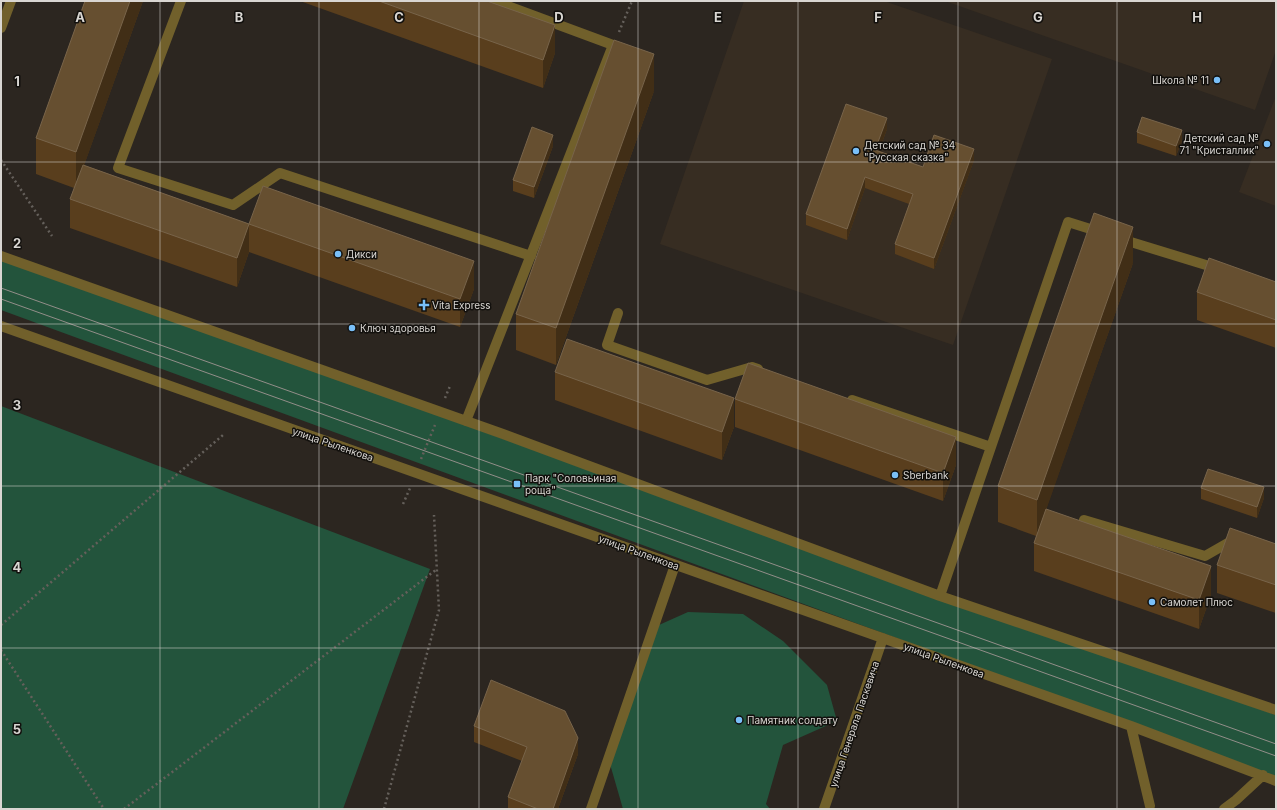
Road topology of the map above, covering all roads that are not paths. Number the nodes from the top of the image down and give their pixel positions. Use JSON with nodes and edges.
{"nodes":[{"id":1,"x":11,"y":1,"type":"edge"},
{"id":2,"x":182,"y":1,"type":"edge"},
{"id":3,"x":494,"y":1,"type":"edge"},
{"id":4,"x":516,"y":4,"type":"edge"},
{"id":5,"x":1,"y":28,"type":"edge"},
{"id":6,"x":1,"y":256,"type":"edge"},
{"id":7,"x":531,"y":256,"type":"junction"},
{"id":8,"x":1231,"y":272,"type":"edge"},
{"id":9,"x":618,"y":313,"type":"dead end"},
{"id":10,"x":1,"y":326,"type":"edge"},
{"id":11,"x":767,"y":372,"type":"edge"},
{"id":12,"x":842,"y":397,"type":"edge"},
{"id":13,"x":466,"y":422,"type":"junction"},
{"id":14,"x":991,"y":447,"type":"junction"},
{"id":15,"x":1084,"y":520,"type":"dead end"},
{"id":16,"x":1240,"y":542,"type":"edge"},
{"id":17,"x":675,"y":565,"type":"junction"},
{"id":18,"x":940,"y":596,"type":"junction"},
{"id":19,"x":883,"y":638,"type":"junction"},
{"id":20,"x":1276,"y":710,"type":"edge"},
{"id":21,"x":1131,"y":726,"type":"junction"},
{"id":22,"x":1263,"y":775,"type":"junction"},
{"id":23,"x":1276,"y":780,"type":"edge"},
{"id":24,"x":1150,"y":806,"type":"dead end"},
{"id":25,"x":591,"y":809,"type":"edge"},
{"id":26,"x":824,"y":809,"type":"edge"},
{"id":27,"x":1224,"y":809,"type":"edge"}],
"edges":[{"from":1,"to":5,"type":"street"},
{"from":2,"to":7,"type":"street"},
{"from":3,"to":4,"type":"street"},
{"from":4,"to":7,"type":"street"},
{"from":6,"to":13,"type":"street"},
{"from":7,"to":13,"type":"street"},
{"from":8,"to":14,"type":"street"},
{"from":9,"to":11,"type":"street"},
{"from":10,"to":17,"type":"street","name":"улица Рыленкова"},
{"from":12,"to":14,"type":"street"},
{"from":13,"to":18,"type":"street"},
{"from":14,"to":18,"type":"street"},
{"from":15,"to":16,"type":"street"},
{"from":17,"to":19,"type":"street","name":"улица Рыленкова"},
{"from":17,"to":25,"type":"street"},
{"from":18,"to":20,"type":"street"},
{"from":19,"to":21,"type":"street","name":"улица Рыленкова"},
{"from":19,"to":26,"type":"street","name":"улица Генерала Паскевича"},
{"from":21,"to":22,"type":"street","name":"улица Рыленкова"},
{"from":21,"to":24,"type":"street"},
{"from":22,"to":23,"type":"street","name":"улица Рыленкова"},
{"from":22,"to":27,"type":"street"}]}
